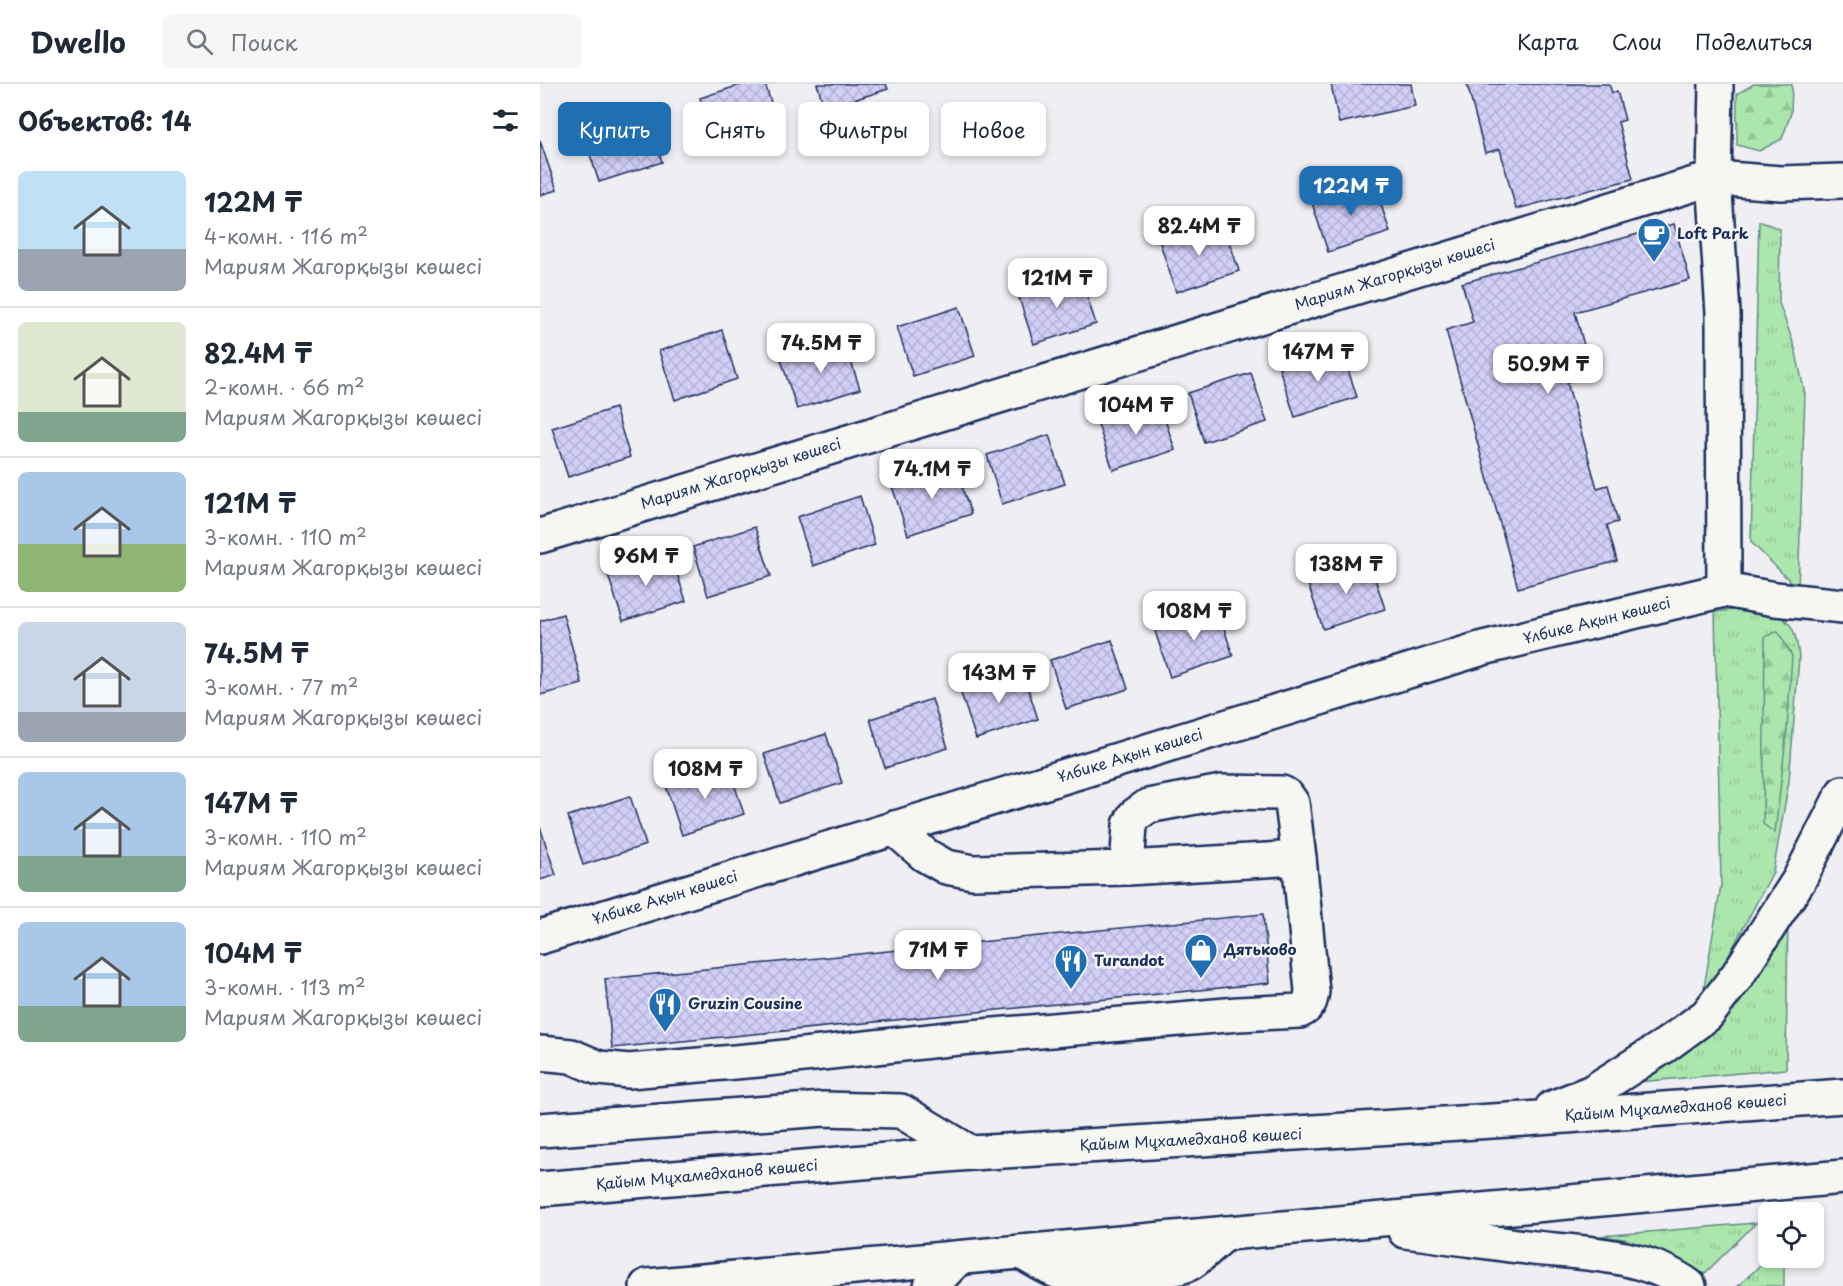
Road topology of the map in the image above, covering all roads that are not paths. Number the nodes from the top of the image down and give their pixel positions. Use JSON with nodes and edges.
{"nodes":[{"id":1,"x":1716,"y":84,"type":"edge"},
{"id":2,"x":1714,"y":178,"type":"junction"},
{"id":3,"x":1843,"y":182,"type":"edge"},
{"id":4,"x":540,"y":536,"type":"edge"},
{"id":5,"x":1724,"y":590,"type":"junction"},
{"id":6,"x":1843,"y":606,"type":"edge"},
{"id":7,"x":1843,"y":793,"type":"edge"},
{"id":8,"x":894,"y":828,"type":"junction"},
{"id":9,"x":1299,"y":858,"type":"junction"},
{"id":10,"x":1127,"y":868,"type":"junction"},
{"id":11,"x":540,"y":937,"type":"edge"},
{"id":12,"x":540,"y":1053,"type":"edge"},
{"id":13,"x":1843,"y":1096,"type":"edge"},
{"id":14,"x":1525,"y":1119,"type":"junction"},
{"id":15,"x":540,"y":1130,"type":"edge"},
{"id":16,"x":971,"y":1153,"type":"junction"},
{"id":17,"x":1843,"y":1177,"type":"edge"},
{"id":18,"x":540,"y":1190,"type":"edge"},
{"id":19,"x":1350,"y":1223,"type":"junction"},
{"id":20,"x":958,"y":1258,"type":"junction"},
{"id":21,"x":646,"y":1286,"type":"edge"},
{"id":22,"x":932,"y":1286,"type":"edge"},
{"id":23,"x":1689,"y":1286,"type":"edge"}],
"edges":[{"from":1,"to":2,"type":"street"},
{"from":2,"to":3,"type":"street","name":"Мариям Жагорқызы көшесі"},
{"from":2,"to":4,"type":"street","name":"Мариям Жагорқызы көшесі"},
{"from":2,"to":5,"type":"street"},
{"from":5,"to":6,"type":"street"},
{"from":5,"to":8,"type":"street","name":"Ұлбике Ақын көшесі"},
{"from":7,"to":14,"type":"street"},
{"from":8,"to":10,"type":"street"},
{"from":8,"to":11,"type":"street","name":"Ұлбике Ақын көшесі"},
{"from":9,"to":10,"type":"street"},
{"from":9,"to":10,"type":"street"},
{"from":9,"to":12,"type":"street"},
{"from":13,"to":14,"type":"street","name":"Қайым Мұхамедханов көшесі"},
{"from":14,"to":16,"type":"street","name":"Қайым Мұхамедханов көшесі"},
{"from":15,"to":16,"type":"street"},
{"from":16,"to":18,"type":"street","name":"Қайым Мұхамедханов көшесі"},
{"from":17,"to":19,"type":"street"},
{"from":19,"to":20,"type":"street"},
{"from":19,"to":23,"type":"street"},
{"from":20,"to":21,"type":"street"},
{"from":20,"to":22,"type":"street"}]}
